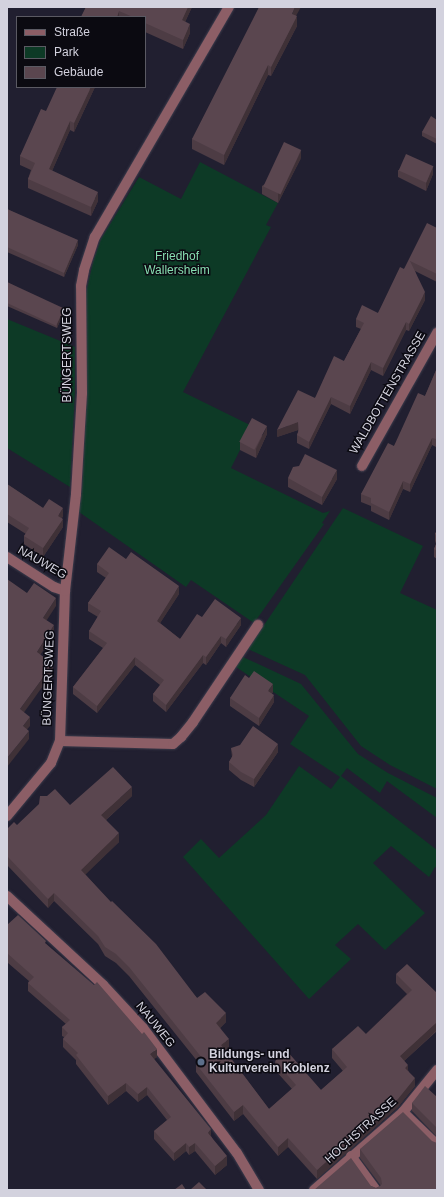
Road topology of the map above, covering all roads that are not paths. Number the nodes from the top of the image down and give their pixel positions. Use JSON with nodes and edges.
{"nodes":[{"id":1,"x":229,"y":7,"type":"edge"},
{"id":2,"x":437,"y":333,"type":"edge"},
{"id":3,"x":362,"y":466,"type":"dead end"},
{"id":4,"x":7,"y":557,"type":"edge"},
{"id":5,"x":65,"y":591,"type":"junction"},
{"id":6,"x":258,"y":625,"type":"dead end"},
{"id":7,"x":60,"y":741,"type":"junction"},
{"id":8,"x":7,"y":816,"type":"edge"},
{"id":9,"x":7,"y":896,"type":"edge"},
{"id":10,"x":437,"y":1070,"type":"edge"},
{"id":11,"x":404,"y":1112,"type":"junction"},
{"id":12,"x":437,"y":1144,"type":"edge"},
{"id":13,"x":351,"y":1156,"type":"junction"},
{"id":14,"x":259,"y":1190,"type":"edge"},
{"id":15,"x":314,"y":1190,"type":"edge"},
{"id":16,"x":376,"y":1190,"type":"edge"}],
"edges":[{"from":1,"to":5,"type":"street","name":"BÜNGERTSWEG"},
{"from":2,"to":3,"type":"street","name":"WALDBOTTENSTRASSE"},
{"from":4,"to":5,"type":"street","name":"NAUWEG"},
{"from":5,"to":7,"type":"street","name":"BÜNGERTSWEG"},
{"from":6,"to":7,"type":"street","name":"BÜNGERTSWEG"},
{"from":7,"to":8,"type":"street","name":"BÜNGERTSWEG"},
{"from":9,"to":14,"type":"street","name":"NAUWEG"},
{"from":10,"to":11,"type":"street","name":"HOCHSTRASSE"},
{"from":11,"to":12,"type":"street"},
{"from":11,"to":13,"type":"street","name":"HOCHSTRASSE"},
{"from":13,"to":15,"type":"street","name":"HOCHSTRASSE"},
{"from":13,"to":16,"type":"street"}]}
